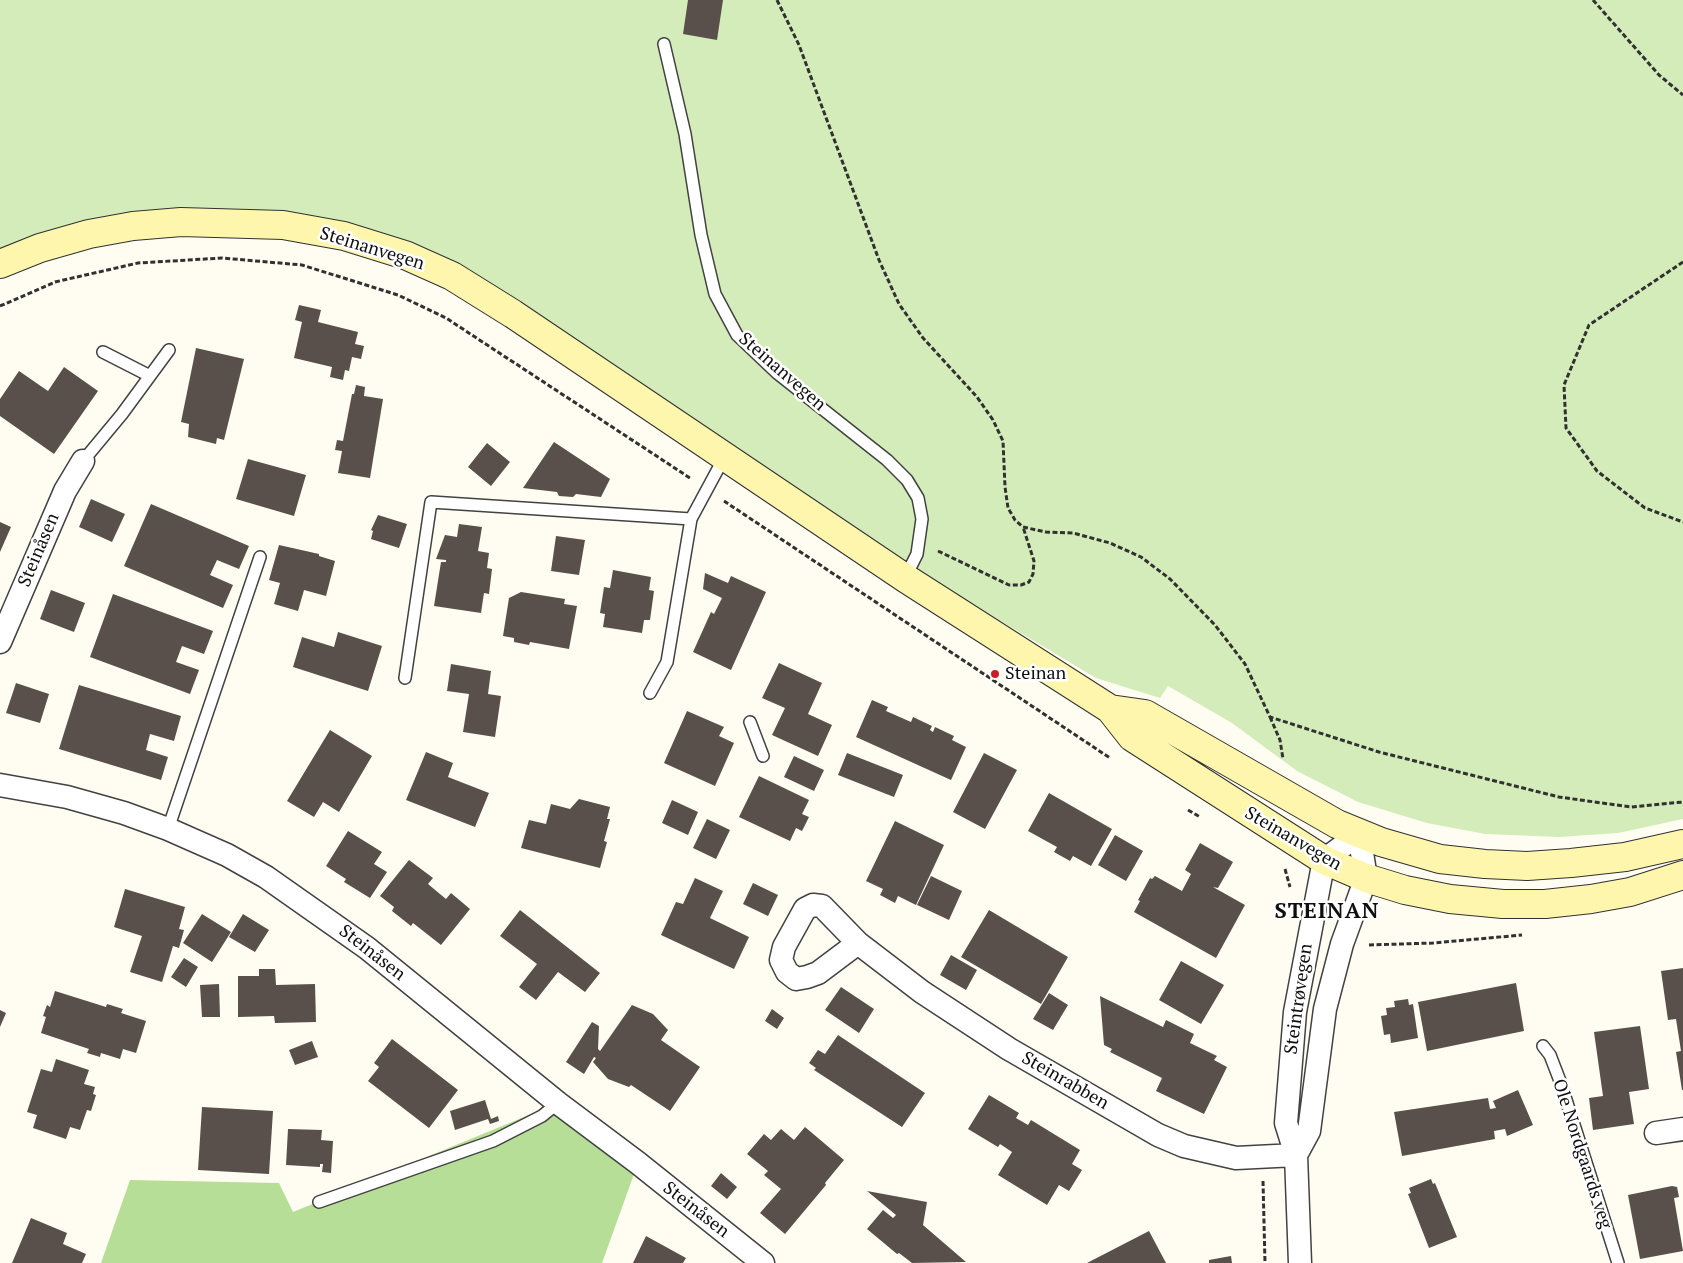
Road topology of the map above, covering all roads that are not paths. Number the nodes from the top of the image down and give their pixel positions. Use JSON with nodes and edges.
{"nodes":[{"id":1,"x":664,"y":44,"type":"dead end"},
{"id":2,"x":0,"y":264,"type":"edge"},
{"id":3,"x":169,"y":350,"type":"dead end"},
{"id":4,"x":103,"y":352,"type":"dead end"},
{"id":5,"x":150,"y":376,"type":"junction"},
{"id":6,"x":725,"y":456,"type":"junction"},
{"id":7,"x":83,"y":461,"type":"joint"},
{"id":8,"x":692,"y":519,"type":"junction"},
{"id":9,"x":260,"y":557,"type":"dead end"},
{"id":10,"x":905,"y":578,"type":"junction"},
{"id":11,"x":0,"y":642,"type":"edge"},
{"id":12,"x":405,"y":678,"type":"dead end"},
{"id":13,"x":650,"y":693,"type":"dead end"},
{"id":14,"x":1110,"y":709,"type":"junction"},
{"id":15,"x":750,"y":722,"type":"dead end"},
{"id":16,"x":764,"y":756,"type":"dead end"},
{"id":17,"x":0,"y":785,"type":"edge"},
{"id":18,"x":168,"y":829,"type":"junction"},
{"id":19,"x":1359,"y":834,"type":"junction"},
{"id":20,"x":1683,"y":844,"type":"edge"},
{"id":21,"x":1324,"y":860,"type":"junction"},
{"id":22,"x":1683,"y":875,"type":"edge"},
{"id":23,"x":1366,"y":878,"type":"junction"},
{"id":24,"x":858,"y":943,"type":"dead end"},
{"id":25,"x":1544,"y":1046,"type":"dead end"},
{"id":26,"x":558,"y":1103,"type":"junction"},
{"id":27,"x":1683,"y":1129,"type":"edge"},
{"id":28,"x":1656,"y":1133,"type":"dead end"},
{"id":29,"x":1296,"y":1155,"type":"junction"},
{"id":30,"x":319,"y":1202,"type":"dead end"},
{"id":31,"x":763,"y":1263,"type":"edge"},
{"id":32,"x":1300,"y":1263,"type":"edge"},
{"id":33,"x":1618,"y":1263,"type":"edge"}],
"edges":[{"from":1,"to":10,"type":"lane","name":"Steinanvegen"},
{"from":2,"to":6,"type":"main road","name":"Steinanvegen"},
{"from":3,"to":5,"type":"lane"},
{"from":4,"to":5,"type":"lane"},
{"from":5,"to":7,"type":"lane"},
{"from":6,"to":8,"type":"lane"},
{"from":6,"to":10,"type":"main road","name":"Steinanvegen"},
{"from":7,"to":11,"type":"street","name":"Steinåsen"},
{"from":8,"to":12,"type":"lane"},
{"from":8,"to":13,"type":"lane"},
{"from":9,"to":18,"type":"lane"},
{"from":10,"to":14,"type":"main road","name":"Steinanvegen"},
{"from":14,"to":19,"type":"main road","name":"Steinanvegen"},
{"from":14,"to":21,"type":"main road","name":"Steinanvegen"},
{"from":15,"to":16,"type":"lane"},
{"from":17,"to":18,"type":"street","name":"Steinåsen"},
{"from":18,"to":26,"type":"street","name":"Steinåsen"},
{"from":19,"to":20,"type":"main road","name":"Steinanvegen"},
{"from":19,"to":21,"type":"street"},
{"from":19,"to":23,"type":"street","name":"Steintrøvegen"},
{"from":21,"to":23,"type":"main road","name":"Steinanvegen"},
{"from":21,"to":29,"type":"street","name":"Steintrøvegen"},
{"from":22,"to":23,"type":"main road","name":"Steinanvegen"},
{"from":23,"to":29,"type":"street","name":"Steintrøvegen"},
{"from":24,"to":29,"type":"street","name":"Steinrabben"},
{"from":25,"to":33,"type":"lane","name":"Ole Nordgaards veg"},
{"from":26,"to":30,"type":"lane"},
{"from":26,"to":31,"type":"street","name":"Steinåsen"},
{"from":27,"to":28,"type":"street"},
{"from":29,"to":32,"type":"street","name":"Steintrøvegen"}]}
